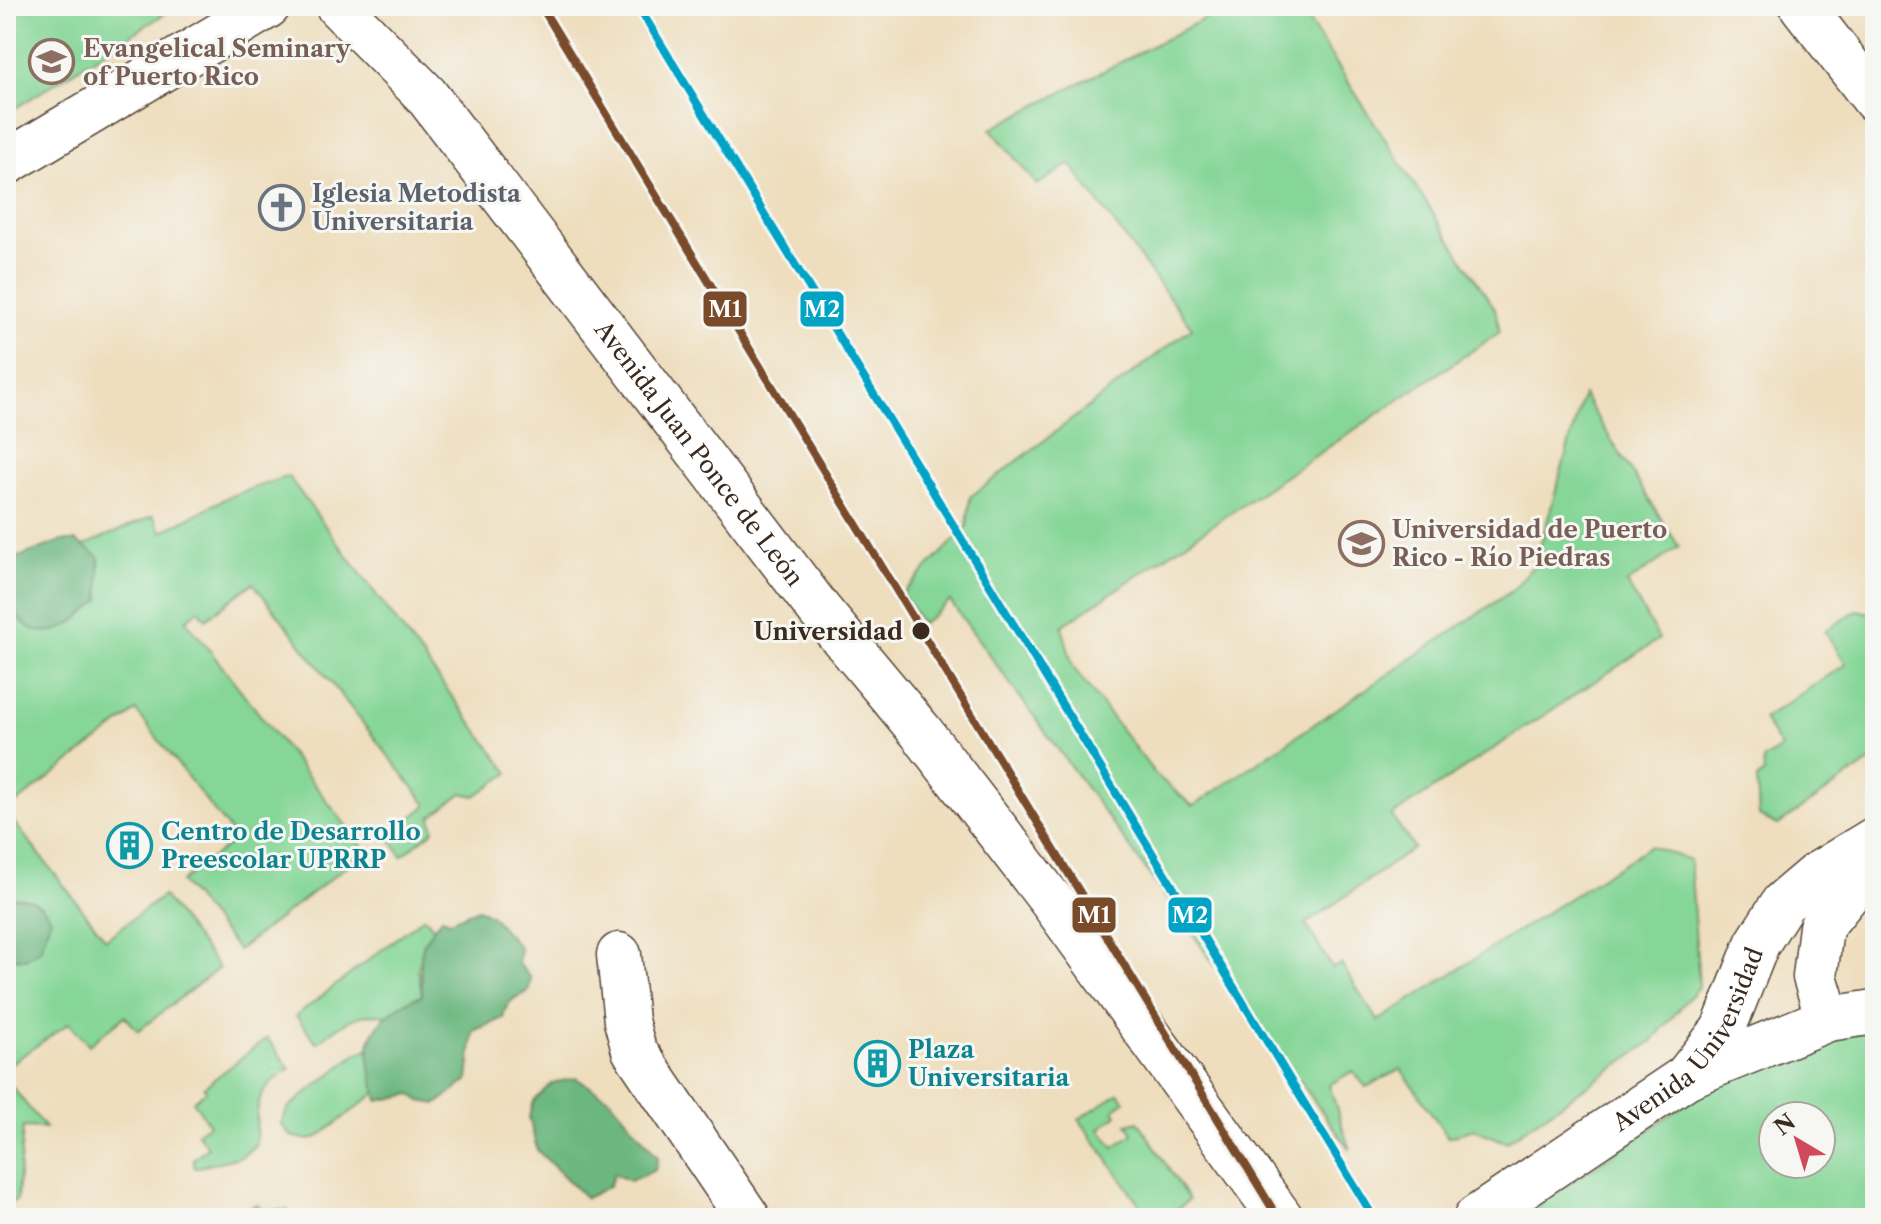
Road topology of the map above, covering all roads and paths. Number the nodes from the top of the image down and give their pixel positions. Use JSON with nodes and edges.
{"nodes":[{"id":1,"x":268,"y":6,"type":"edge"},
{"id":2,"x":338,"y":6,"type":"edge"},
{"id":3,"x":1802,"y":6,"type":"edge"},
{"id":4,"x":1875,"y":100,"type":"edge"},
{"id":5,"x":6,"y":163,"type":"edge"},
{"id":6,"x":1875,"y":839,"type":"edge"},
{"id":7,"x":1875,"y":860,"type":"edge"},
{"id":8,"x":619,"y":955,"type":"dead end"},
{"id":9,"x":1875,"y":1012,"type":"edge"},
{"id":10,"x":1828,"y":1019,"type":"junction"},
{"id":11,"x":1686,"y":1077,"type":"junction"},
{"id":12,"x":748,"y":1218,"type":"edge"},
{"id":13,"x":1281,"y":1218,"type":"edge"},
{"id":14,"x":1476,"y":1218,"type":"edge"}],
"edges":[{"from":1,"to":5,"type":"street"},
{"from":2,"to":13,"type":"street","name":"Avenida Juan Ponce de León"},
{"from":3,"to":4,"type":"street"},
{"from":6,"to":11,"type":"street","name":"Avenida Universidad"},
{"from":7,"to":10,"type":"street"},
{"from":8,"to":12,"type":"street"},
{"from":9,"to":10,"type":"street"},
{"from":10,"to":11,"type":"street"},
{"from":11,"to":14,"type":"street","name":"Avenida Universidad"}]}
